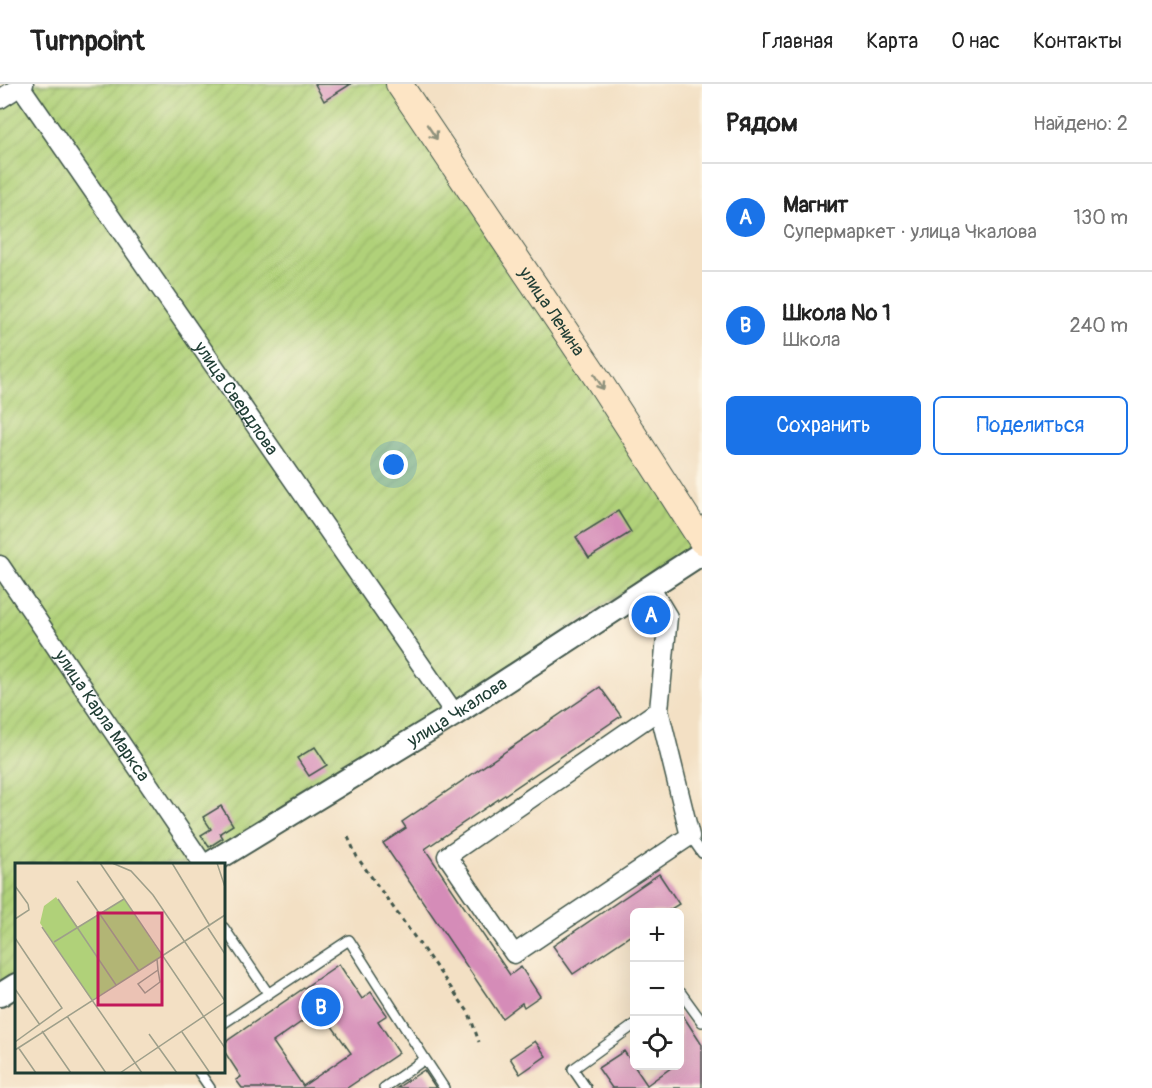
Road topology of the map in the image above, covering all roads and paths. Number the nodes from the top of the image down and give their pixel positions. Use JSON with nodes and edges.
{"nodes":[{"id":1,"x":399,"y":84,"type":"edge"},
{"id":2,"x":21,"y":85,"type":"edge"},
{"id":3,"x":0,"y":99,"type":"edge"},
{"id":4,"x":702,"y":541,"type":"edge"},
{"id":5,"x":702,"y":553,"type":"edge"},
{"id":6,"x":0,"y":566,"type":"edge"},
{"id":7,"x":650,"y":587,"type":"junction"},
{"id":8,"x":659,"y":710,"type":"junction"},
{"id":9,"x":455,"y":714,"type":"junction"},
{"id":10,"x":690,"y":836,"type":"junction"},
{"id":11,"x":348,"y":837,"type":"dead end"},
{"id":12,"x":702,"y":853,"type":"edge"},
{"id":13,"x":202,"y":863,"type":"edge"},
{"id":14,"x":211,"y":863,"type":"edge"},
{"id":15,"x":225,"y":929,"type":"edge"},
{"id":16,"x":15,"y":986,"type":"edge"},
{"id":17,"x":268,"y":993,"type":"junction"},
{"id":18,"x":0,"y":995,"type":"edge"},
{"id":19,"x":684,"y":997,"type":"edge"},
{"id":20,"x":225,"y":1022,"type":"edge"},
{"id":21,"x":702,"y":1022,"type":"edge"},
{"id":22,"x":630,"y":1029,"type":"edge"},
{"id":23,"x":478,"y":1042,"type":"dead end"},
{"id":24,"x":425,"y":1059,"type":"junction"},
{"id":25,"x":200,"y":1073,"type":"edge"},
{"id":26,"x":210,"y":1088,"type":"edge"},
{"id":27,"x":384,"y":1088,"type":"edge"},
{"id":28,"x":444,"y":1088,"type":"edge"},
{"id":29,"x":586,"y":1088,"type":"edge"}],
"edges":[{"from":1,"to":4,"type":"main road","name":"улица Ленина","one_way":true},
{"from":2,"to":3,"type":"street"},
{"from":2,"to":9,"type":"street","name":"улица Свердлова"},
{"from":5,"to":7,"type":"street","name":"улица Чкалова"},
{"from":6,"to":13,"type":"street","name":"улица Карла Маркса"},
{"from":7,"to":8,"type":"street"},
{"from":7,"to":9,"type":"street","name":"улица Чкалова"},
{"from":8,"to":10,"type":"street"},
{"from":8,"to":10,"type":"street"},
{"from":9,"to":14,"type":"street","name":"улица Чкалова"},
{"from":10,"to":12,"type":"lane"},
{"from":11,"to":23,"type":"path"},
{"from":15,"to":17,"type":"lane"},
{"from":16,"to":18,"type":"street"},
{"from":17,"to":20,"type":"lane"},
{"from":17,"to":24,"type":"lane"},
{"from":19,"to":21,"type":"lane"},
{"from":22,"to":29,"type":"lane"},
{"from":24,"to":27,"type":"lane"},
{"from":24,"to":28,"type":"lane"},
{"from":25,"to":26,"type":"lane"}]}
